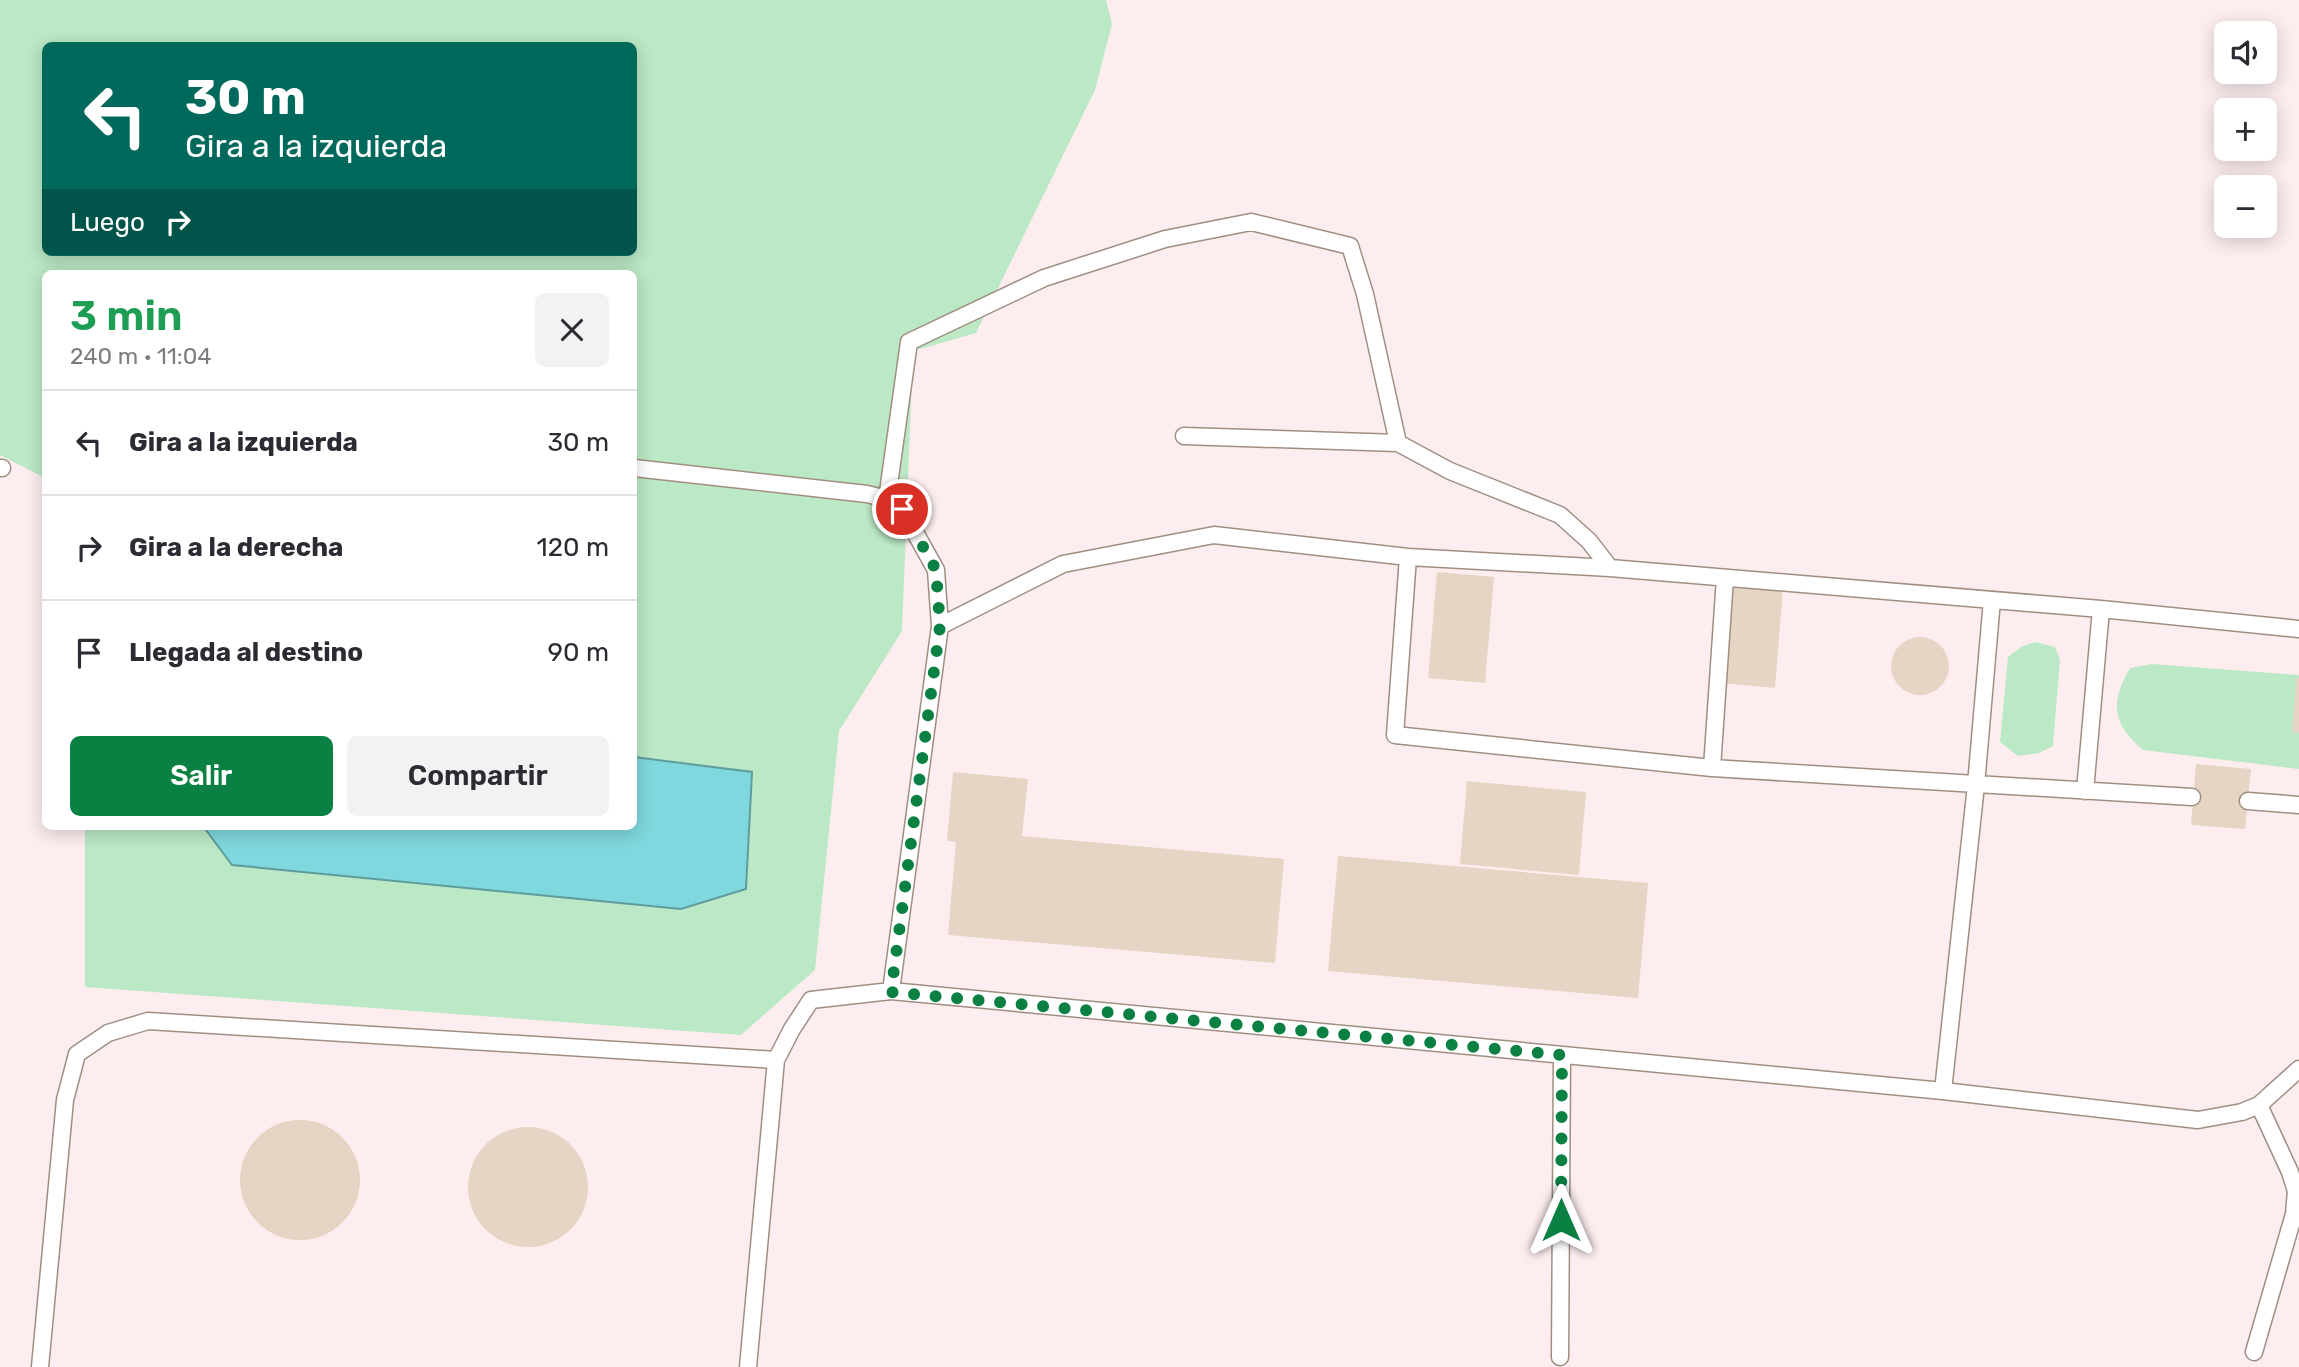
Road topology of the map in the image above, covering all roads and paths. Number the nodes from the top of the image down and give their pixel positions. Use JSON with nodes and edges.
{"nodes":[{"id":1,"x":1184,"y":436,"type":"dead end"},
{"id":2,"x":1398,"y":443,"type":"junction"},
{"id":3,"x":637,"y":468,"type":"edge"},
{"id":4,"x":887,"y":499,"type":"junction"},
{"id":5,"x":1408,"y":557,"type":"junction"},
{"id":6,"x":1610,"y":568,"type":"junction"},
{"id":7,"x":1725,"y":578,"type":"junction"},
{"id":8,"x":1992,"y":600,"type":"junction"},
{"id":9,"x":2101,"y":609,"type":"junction"},
{"id":10,"x":940,"y":626,"type":"junction"},
{"id":11,"x":2299,"y":629,"type":"edge"},
{"id":12,"x":1712,"y":768,"type":"junction"},
{"id":13,"x":1976,"y":785,"type":"junction"},
{"id":14,"x":2085,"y":790,"type":"junction"},
{"id":15,"x":2192,"y":797,"type":"dead end"},
{"id":16,"x":2248,"y":801,"type":"dead end"},
{"id":17,"x":2299,"y":805,"type":"edge"},
{"id":18,"x":891,"y":992,"type":"junction"},
{"id":19,"x":1562,"y":1055,"type":"junction"},
{"id":20,"x":776,"y":1060,"type":"junction"},
{"id":21,"x":2299,"y":1069,"type":"edge"},
{"id":22,"x":1943,"y":1091,"type":"junction"},
{"id":23,"x":2259,"y":1105,"type":"junction"},
{"id":24,"x":2254,"y":1352,"type":"dead end"},
{"id":25,"x":1560,"y":1357,"type":"dead end"},
{"id":26,"x":40,"y":1367,"type":"edge"},
{"id":27,"x":748,"y":1367,"type":"edge"}],
"edges":[{"from":1,"to":2,"type":"lane"},
{"from":2,"to":4,"type":"lane"},
{"from":2,"to":6,"type":"lane"},
{"from":3,"to":4,"type":"lane"},
{"from":4,"to":10,"type":"lane"},
{"from":5,"to":6,"type":"lane"},
{"from":5,"to":10,"type":"lane"},
{"from":5,"to":12,"type":"lane"},
{"from":6,"to":7,"type":"lane"},
{"from":7,"to":8,"type":"lane"},
{"from":7,"to":12,"type":"lane"},
{"from":8,"to":9,"type":"lane"},
{"from":8,"to":13,"type":"lane"},
{"from":9,"to":11,"type":"lane"},
{"from":9,"to":14,"type":"lane"},
{"from":10,"to":18,"type":"lane"},
{"from":12,"to":13,"type":"lane"},
{"from":13,"to":14,"type":"lane"},
{"from":13,"to":22,"type":"lane"},
{"from":14,"to":15,"type":"lane"},
{"from":16,"to":17,"type":"lane"},
{"from":18,"to":19,"type":"lane"},
{"from":18,"to":20,"type":"lane"},
{"from":19,"to":22,"type":"lane"},
{"from":19,"to":25,"type":"lane"},
{"from":20,"to":26,"type":"lane"},
{"from":20,"to":27,"type":"lane"},
{"from":21,"to":23,"type":"lane"},
{"from":22,"to":23,"type":"lane"},
{"from":23,"to":24,"type":"lane"}]}
